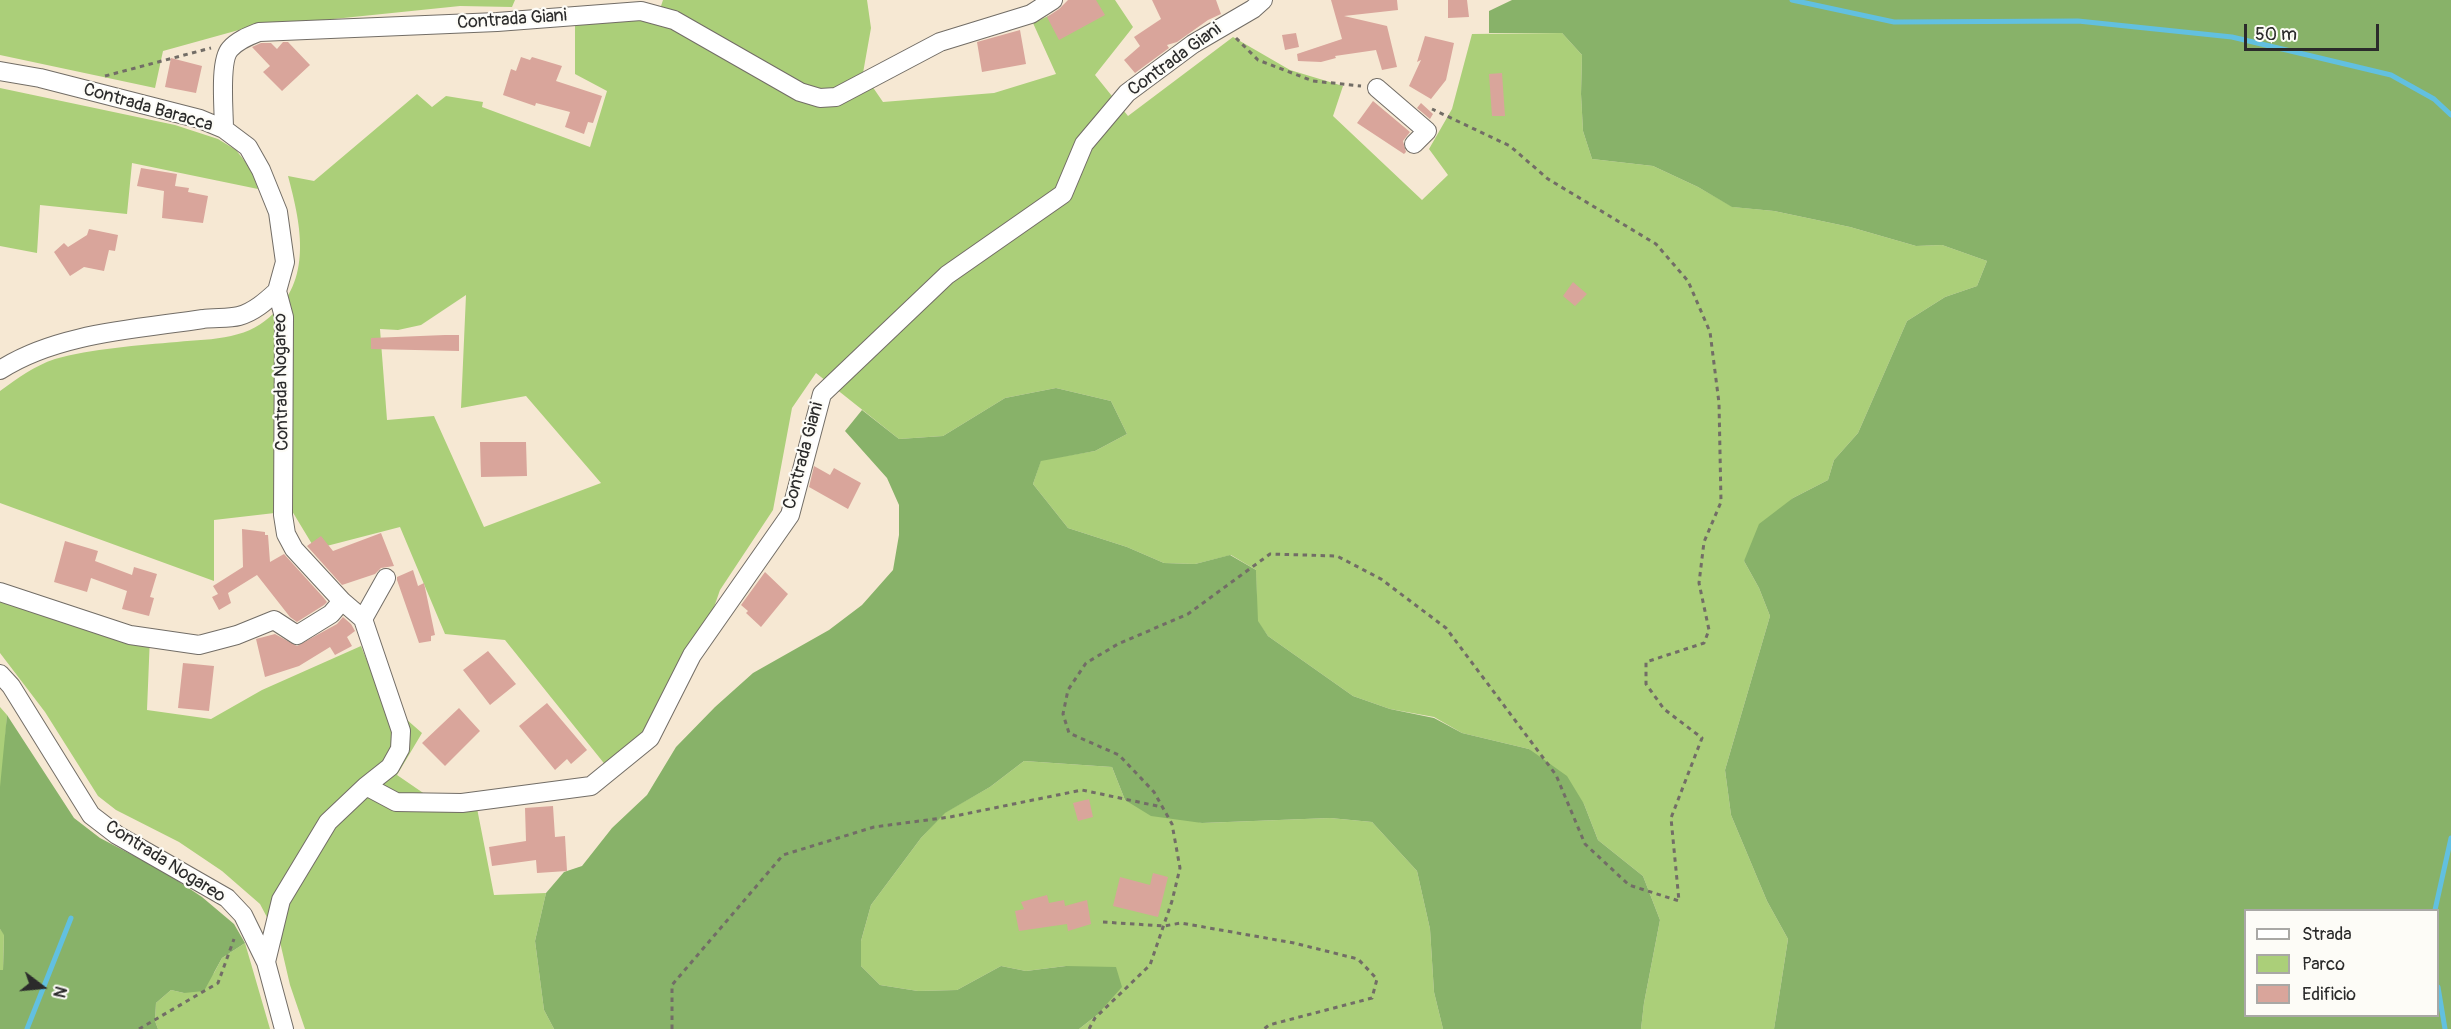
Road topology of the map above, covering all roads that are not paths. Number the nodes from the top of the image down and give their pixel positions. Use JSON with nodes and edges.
{"nodes":[{"id":1,"x":1053,"y":0,"type":"edge"},
{"id":2,"x":1263,"y":0,"type":"edge"},
{"id":3,"x":0,"y":71,"type":"edge"},
{"id":4,"x":1377,"y":88,"type":"road end"},
{"id":5,"x":224,"y":129,"type":"junction"},
{"id":6,"x":1414,"y":144,"type":"dead end"},
{"id":7,"x":277,"y":291,"type":"junction"},
{"id":8,"x":0,"y":370,"type":"edge"},
{"id":9,"x":386,"y":578,"type":"dead end"},
{"id":10,"x":0,"y":592,"type":"edge"},
{"id":11,"x":342,"y":601,"type":"junction"},
{"id":12,"x":363,"y":619,"type":"junction"},
{"id":13,"x":0,"y":675,"type":"edge"},
{"id":14,"x":366,"y":786,"type":"junction"},
{"id":15,"x":266,"y":962,"type":"junction"},
{"id":16,"x":284,"y":1029,"type":"edge"}],
"edges":[{"from":1,"to":5,"type":"street","name":"Contrada Giani"},
{"from":2,"to":14,"type":"street","name":"Contrada Giani"},
{"from":3,"to":5,"type":"street","name":"Contrada Baracca"},
{"from":4,"to":6,"type":"street"},
{"from":5,"to":7,"type":"street","name":"Contrada Baracca"},
{"from":7,"to":8,"type":"street","name":"Contrada Nogareo"},
{"from":7,"to":11,"type":"street","name":"Contrada Nogareo"},
{"from":9,"to":12,"type":"street"},
{"from":10,"to":11,"type":"street"},
{"from":11,"to":12,"type":"street","name":"Contrada Nogareo"},
{"from":12,"to":14,"type":"street","name":"Contrada Nogareo"},
{"from":13,"to":15,"type":"street","name":"Contrada Nogareo"},
{"from":14,"to":15,"type":"street","name":"Contrada Nogareo"},
{"from":15,"to":16,"type":"street","name":"Contrada Nogareo"}]}
